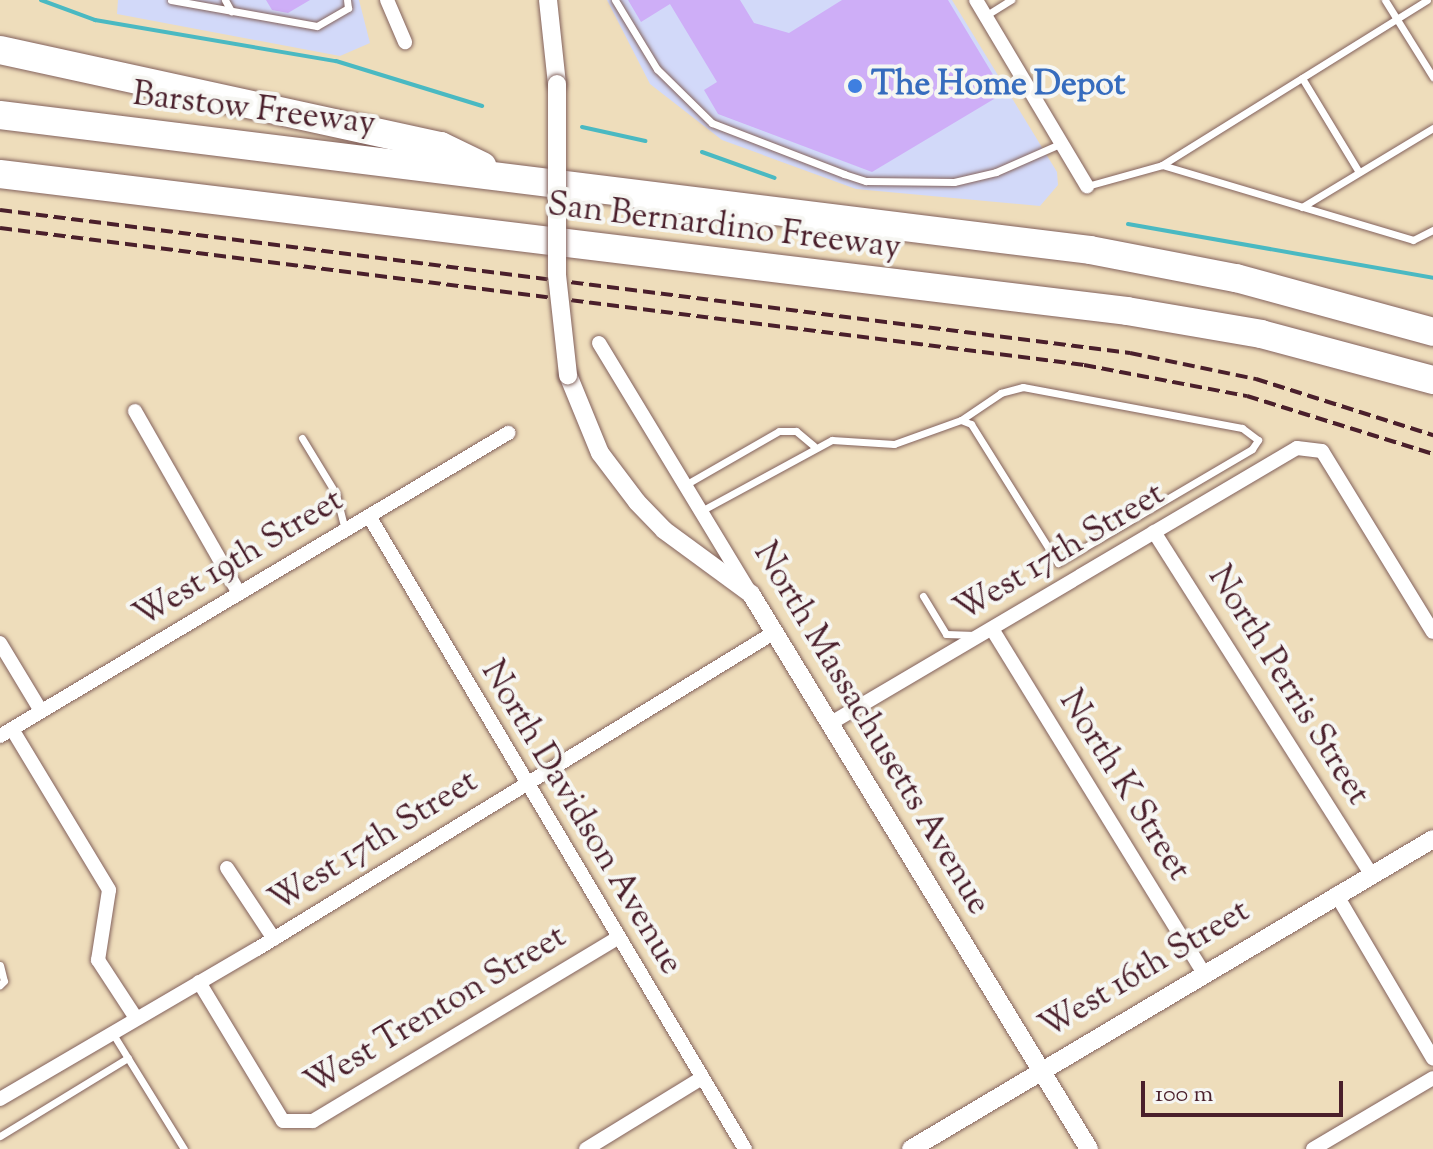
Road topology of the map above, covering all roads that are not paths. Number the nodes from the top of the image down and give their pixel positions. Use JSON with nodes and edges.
{"nodes":[{"id":1,"x":171,"y":0,"type":"edge"},
{"id":2,"x":225,"y":0,"type":"edge"},
{"id":3,"x":347,"y":0,"type":"edge"},
{"id":4,"x":387,"y":0,"type":"edge"},
{"id":5,"x":548,"y":0,"type":"edge"},
{"id":6,"x":615,"y":0,"type":"edge"},
{"id":7,"x":976,"y":0,"type":"edge"},
{"id":8,"x":1011,"y":0,"type":"edge"},
{"id":9,"x":1385,"y":0,"type":"edge"},
{"id":10,"x":1430,"y":1,"type":"edge"},
{"id":11,"x":231,"y":11,"type":"junction"},
{"id":12,"x":985,"y":16,"type":"junction"},
{"id":13,"x":1396,"y":20,"type":"junction"},
{"id":14,"x":405,"y":42,"type":"dead end"},
{"id":15,"x":0,"y":50,"type":"edge"},
{"id":16,"x":1433,"y":77,"type":"edge"},
{"id":17,"x":1302,"y":78,"type":"junction"},
{"id":18,"x":0,"y":115,"type":"edge"},
{"id":19,"x":1433,"y":128,"type":"edge"},
{"id":20,"x":1062,"y":143,"type":"junction"},
{"id":21,"x":1162,"y":165,"type":"junction"},
{"id":22,"x":1359,"y":172,"type":"junction"},
{"id":23,"x":0,"y":174,"type":"edge"},
{"id":24,"x":500,"y":175,"type":"junction"},
{"id":25,"x":1087,"y":186,"type":"joint"},
{"id":26,"x":1302,"y":207,"type":"junction"},
{"id":27,"x":1433,"y":230,"type":"edge"},
{"id":28,"x":1433,"y":332,"type":"edge"},
{"id":29,"x":599,"y":343,"type":"dead end"},
{"id":30,"x":1433,"y":380,"type":"edge"},
{"id":31,"x":135,"y":411,"type":"dead end"},
{"id":32,"x":961,"y":420,"type":"junction"},
{"id":33,"x":508,"y":433,"type":"dead end"},
{"id":34,"x":302,"y":438,"type":"dead end"},
{"id":35,"x":814,"y":446,"type":"junction"},
{"id":36,"x":685,"y":485,"type":"junction"},
{"id":37,"x":701,"y":511,"type":"junction"},
{"id":38,"x":369,"y":516,"type":"junction"},
{"id":39,"x":345,"y":530,"type":"junction"},
{"id":40,"x":1154,"y":532,"type":"junction"},
{"id":41,"x":239,"y":593,"type":"junction"},
{"id":42,"x":751,"y":594,"type":"junction"},
{"id":43,"x":923,"y":596,"type":"dead end"},
{"id":44,"x":775,"y":632,"type":"junction"},
{"id":45,"x":987,"y":632,"type":"junction"},
{"id":46,"x":1433,"y":632,"type":"edge"},
{"id":47,"x":0,"y":643,"type":"edge"},
{"id":48,"x":41,"y":711,"type":"junction"},
{"id":49,"x":831,"y":723,"type":"junction"},
{"id":50,"x":6,"y":732,"type":"edge"},
{"id":51,"x":525,"y":785,"type":"junction"},
{"id":52,"x":1433,"y":830,"type":"edge"},
{"id":53,"x":1433,"y":839,"type":"edge"},
{"id":54,"x":1412,"y":846,"type":"junction"},
{"id":55,"x":227,"y":868,"type":"dead end"},
{"id":56,"x":1370,"y":873,"type":"junction"},
{"id":57,"x":1336,"y":894,"type":"junction"},
{"id":58,"x":617,"y":938,"type":"junction"},
{"id":59,"x":274,"y":939,"type":"junction"},
{"id":60,"x":0,"y":965,"type":"edge"},
{"id":61,"x":1204,"y":974,"type":"junction"},
{"id":62,"x":199,"y":982,"type":"junction"},
{"id":63,"x":0,"y":985,"type":"edge"},
{"id":64,"x":136,"y":1018,"type":"junction"},
{"id":65,"x":112,"y":1032,"type":"junction"},
{"id":66,"x":128,"y":1058,"type":"junction"},
{"id":67,"x":1433,"y":1059,"type":"edge"},
{"id":68,"x":1041,"y":1068,"type":"junction"},
{"id":69,"x":702,"y":1078,"type":"junction"},
{"id":70,"x":1433,"y":1078,"type":"edge"},
{"id":71,"x":0,"y":1099,"type":"edge"},
{"id":72,"x":1,"y":1132,"type":"edge"},
{"id":73,"x":184,"y":1149,"type":"edge"},
{"id":74,"x":586,"y":1149,"type":"edge"},
{"id":75,"x":745,"y":1149,"type":"edge"},
{"id":76,"x":911,"y":1149,"type":"edge"},
{"id":77,"x":1089,"y":1149,"type":"edge"},
{"id":78,"x":1313,"y":1149,"type":"edge"}],
"edges":[{"from":1,"to":11,"type":"lane"},
{"from":2,"to":11,"type":"lane"},
{"from":3,"to":11,"type":"lane"},
{"from":4,"to":14,"type":"street"},
{"from":5,"to":42,"type":"street","bridge":true},
{"from":6,"to":20,"type":"lane"},
{"from":7,"to":12,"type":"street"},
{"from":8,"to":12,"type":"lane"},
{"from":9,"to":13,"type":"lane"},
{"from":10,"to":13,"type":"lane"},
{"from":12,"to":20,"type":"street"},
{"from":13,"to":16,"type":"lane"},
{"from":13,"to":17,"type":"lane"},
{"from":15,"to":24,"type":"highway"},
{"from":17,"to":21,"type":"lane"},
{"from":17,"to":22,"type":"lane"},
{"from":18,"to":24,"type":"highway","name":"Barstow Freeway"},
{"from":19,"to":22,"type":"lane"},
{"from":20,"to":25,"type":"street"},
{"from":21,"to":25,"type":"lane"},
{"from":21,"to":26,"type":"lane"},
{"from":22,"to":26,"type":"lane"},
{"from":23,"to":30,"type":"highway","name":"San Bernardino Freeway"},
{"from":24,"to":28,"type":"highway","name":"San Bernardino Freeway"},
{"from":26,"to":27,"type":"lane"},
{"from":29,"to":36,"type":"street","name":"North Massachusetts Avenue"},
{"from":31,"to":41,"type":"street"},
{"from":32,"to":32,"type":"lane"},
{"from":32,"to":35,"type":"lane"},
{"from":33,"to":38,"type":"street","name":"West 19th Street"},
{"from":34,"to":39,"type":"lane"},
{"from":35,"to":36,"type":"lane"},
{"from":35,"to":37,"type":"lane"},
{"from":36,"to":37,"type":"street","name":"North Massachusetts Avenue"},
{"from":37,"to":42,"type":"street","name":"North Massachusetts Avenue"},
{"from":38,"to":39,"type":"street","name":"West 19th Street"},
{"from":38,"to":51,"type":"street","name":"North Davidson Avenue"},
{"from":39,"to":41,"type":"street","name":"West 19th Street"},
{"from":40,"to":45,"type":"street","name":"West 17th Street"},
{"from":40,"to":46,"type":"street","name":"West 17th Street"},
{"from":40,"to":56,"type":"street","name":"North Perris Street"},
{"from":41,"to":48,"type":"street","name":"West 19th Street"},
{"from":42,"to":44,"type":"street","name":"North Massachusetts Avenue"},
{"from":43,"to":45,"type":"lane"},
{"from":44,"to":49,"type":"street","name":"North Massachusetts Avenue"},
{"from":44,"to":51,"type":"street","name":"West 17th Street"},
{"from":45,"to":49,"type":"street","name":"West 17th Street"},
{"from":45,"to":61,"type":"street","name":"North K Street"},
{"from":47,"to":48,"type":"street"},
{"from":48,"to":50,"type":"street","name":"West 19th Street"},
{"from":49,"to":68,"type":"street","name":"North Massachusetts Avenue"},
{"from":50,"to":64,"type":"street"},
{"from":51,"to":58,"type":"street","name":"North Davidson Avenue"},
{"from":51,"to":59,"type":"street","name":"West 17th Street"},
{"from":52,"to":54,"type":"street","name":"West 16th Street"},
{"from":53,"to":54,"type":"street","name":"West 16th Street"},
{"from":54,"to":56,"type":"street","name":"West 16th Street"},
{"from":55,"to":59,"type":"street"},
{"from":56,"to":57,"type":"street","name":"West 16th Street"},
{"from":57,"to":61,"type":"street","name":"West 16th Street"},
{"from":57,"to":67,"type":"street"},
{"from":58,"to":62,"type":"street","name":"West Trenton Street"},
{"from":58,"to":69,"type":"street","name":"North Davidson Avenue"},
{"from":59,"to":62,"type":"street","name":"West 17th Street"},
{"from":60,"to":63,"type":"lane"},
{"from":61,"to":68,"type":"street","name":"West 16th Street"},
{"from":62,"to":64,"type":"street","name":"West 17th Street"},
{"from":64,"to":65,"type":"street","name":"West 17th Street"},
{"from":65,"to":66,"type":"lane"},
{"from":65,"to":71,"type":"street","name":"West 17th Street"},
{"from":66,"to":72,"type":"lane"},
{"from":66,"to":73,"type":"lane"},
{"from":68,"to":76,"type":"street","name":"West 16th Street"},
{"from":68,"to":77,"type":"street","name":"North Massachusetts Avenue"},
{"from":69,"to":74,"type":"street"},
{"from":69,"to":75,"type":"street","name":"North Davidson Avenue"},
{"from":70,"to":78,"type":"street"}]}
